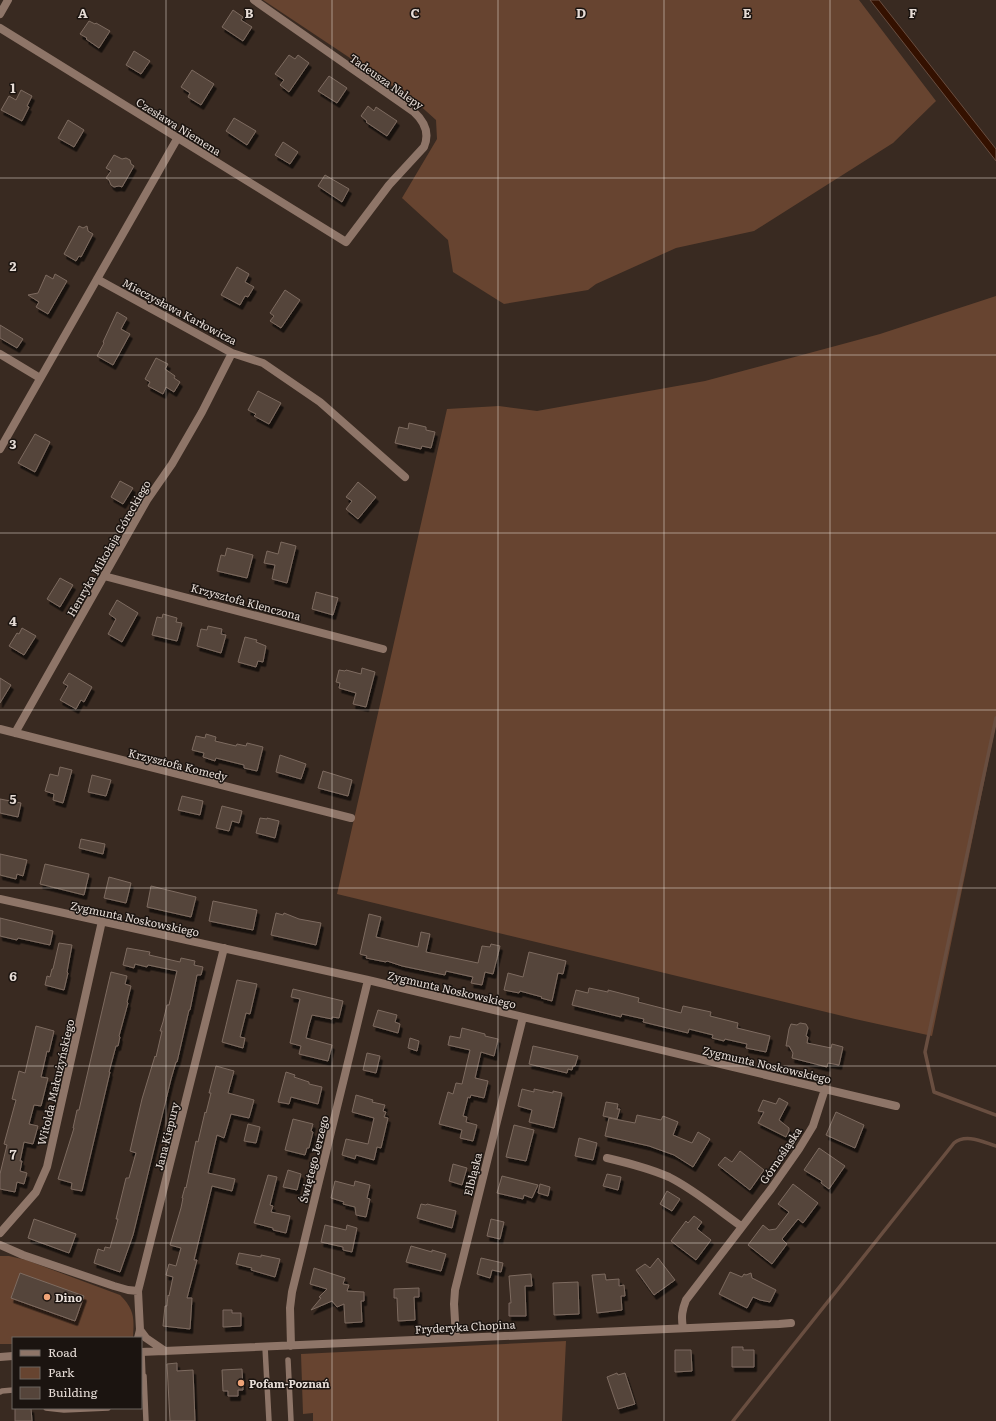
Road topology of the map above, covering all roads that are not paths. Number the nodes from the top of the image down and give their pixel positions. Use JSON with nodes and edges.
{"nodes":[{"id":1,"x":8,"y":0,"type":"edge"},
{"id":2,"x":254,"y":0,"type":"edge"},
{"id":3,"x":0,"y":14,"type":"edge"},
{"id":4,"x":0,"y":28,"type":"edge"},
{"id":5,"x":177,"y":139,"type":"junction"},
{"id":6,"x":346,"y":242,"type":"joint"},
{"id":7,"x":97,"y":279,"type":"junction"},
{"id":8,"x":232,"y":353,"type":"junction"},
{"id":9,"x":0,"y":354,"type":"edge"},
{"id":10,"x":40,"y":378,"type":"junction"},
{"id":11,"x":0,"y":448,"type":"edge"},
{"id":12,"x":405,"y":477,"type":"dead end"},
{"id":13,"x":104,"y":576,"type":"junction"},
{"id":14,"x":382,"y":649,"type":"dead end"},
{"id":15,"x":0,"y":729,"type":"edge"},
{"id":16,"x":15,"y":732,"type":"junction"},
{"id":17,"x":351,"y":818,"type":"dead end"},
{"id":18,"x":0,"y":899,"type":"edge"},
{"id":19,"x":102,"y":921,"type":"junction"},
{"id":20,"x":224,"y":948,"type":"junction"},
{"id":21,"x":368,"y":980,"type":"junction"},
{"id":22,"x":523,"y":1017,"type":"junction"},
{"id":23,"x":825,"y":1089,"type":"junction"},
{"id":24,"x":896,"y":1106,"type":"dead end"},
{"id":25,"x":607,"y":1158,"type":"dead end"},
{"id":26,"x":741,"y":1226,"type":"junction"},
{"id":27,"x":0,"y":1233,"type":"edge"},
{"id":28,"x":0,"y":1245,"type":"edge"},
{"id":29,"x":138,"y":1291,"type":"junction"},
{"id":30,"x":791,"y":1322,"type":"dead end"},
{"id":31,"x":683,"y":1328,"type":"junction"},
{"id":32,"x":139,"y":1334,"type":"edge"},
{"id":33,"x":456,"y":1338,"type":"junction"},
{"id":34,"x":291,"y":1346,"type":"junction"},
{"id":35,"x":265,"y":1347,"type":"junction"},
{"id":36,"x":165,"y":1351,"type":"junction"},
{"id":37,"x":142,"y":1352,"type":"edge"},
{"id":38,"x":12,"y":1356,"type":"edge"},
{"id":39,"x":0,"y":1357,"type":"edge"},
{"id":40,"x":288,"y":1360,"type":"dead end"},
{"id":41,"x":144,"y":1376,"type":"junction"},
{"id":42,"x":142,"y":1381,"type":"edge"},
{"id":43,"x":12,"y":1390,"type":"edge"},
{"id":44,"x":0,"y":1392,"type":"edge"},
{"id":45,"x":143,"y":1398,"type":"edge"},
{"id":46,"x":49,"y":1409,"type":"edge"},
{"id":47,"x":86,"y":1409,"type":"edge"},
{"id":48,"x":146,"y":1421,"type":"edge"},
{"id":49,"x":269,"y":1421,"type":"edge"},
{"id":50,"x":291,"y":1421,"type":"edge"}],
"edges":[{"from":1,"to":3,"type":"street"},
{"from":2,"to":6,"type":"street","name":"Tadeusza Nalepy"},
{"from":4,"to":5,"type":"street","name":"Czesława Niemena"},
{"from":5,"to":6,"type":"street","name":"Czesława Niemena"},
{"from":5,"to":7,"type":"street"},
{"from":7,"to":8,"type":"street","name":"Mieczysława Karłowicza"},
{"from":7,"to":10,"type":"street"},
{"from":8,"to":12,"type":"street","name":"Mieczysława Karłowicza"},
{"from":8,"to":13,"type":"street","name":"Henryka Mikołaja Góreckiego"},
{"from":9,"to":10,"type":"street"},
{"from":10,"to":11,"type":"street"},
{"from":13,"to":14,"type":"street","name":"Krzysztofa Klenczona"},
{"from":13,"to":16,"type":"street","name":"Henryka Mikołaja Góreckiego"},
{"from":15,"to":16,"type":"street","name":"Krzysztofa Komedy"},
{"from":16,"to":17,"type":"street","name":"Krzysztofa Komedy"},
{"from":18,"to":19,"type":"street","name":"Zygmunta Noskowskiego"},
{"from":19,"to":20,"type":"street","name":"Zygmunta Noskowskiego"},
{"from":19,"to":27,"type":"street","name":"Witolda Małcużyńskiego"},
{"from":20,"to":21,"type":"street","name":"Zygmunta Noskowskiego"},
{"from":20,"to":29,"type":"street","name":"Jana Kiepury"},
{"from":21,"to":22,"type":"street","name":"Zygmunta Noskowskiego"},
{"from":21,"to":34,"type":"street","name":"Świętego Jerzego"},
{"from":22,"to":23,"type":"street","name":"Zygmunta Noskowskiego"},
{"from":22,"to":33,"type":"street","name":"Elbląska"},
{"from":23,"to":24,"type":"street","name":"Zygmunta Noskowskiego"},
{"from":23,"to":26,"type":"street","name":"Górnośląska"},
{"from":25,"to":26,"type":"street"},
{"from":26,"to":31,"type":"street","name":"Górnośląska"},
{"from":28,"to":29,"type":"street"},
{"from":29,"to":32,"type":"street","name":"Jana Kiepury"},
{"from":30,"to":31,"type":"street","name":"Fryderyka Chopina"},
{"from":31,"to":33,"type":"street","name":"Fryderyka Chopina"},
{"from":32,"to":36,"type":"street"},
{"from":33,"to":34,"type":"street","name":"Fryderyka Chopina"},
{"from":34,"to":35,"type":"street","name":"Fryderyka Chopina"},
{"from":35,"to":36,"type":"street","name":"Fryderyka Chopina"},
{"from":35,"to":49,"type":"lane"},
{"from":36,"to":37,"type":"street","name":"Fryderyka Chopina"},
{"from":37,"to":41,"type":"lane"},
{"from":38,"to":39,"type":"street"},
{"from":40,"to":50,"type":"lane"},
{"from":41,"to":42,"type":"lane"},
{"from":41,"to":45,"type":"lane"},
{"from":43,"to":44,"type":"lane"},
{"from":45,"to":48,"type":"lane"},
{"from":46,"to":47,"type":"lane"}]}
